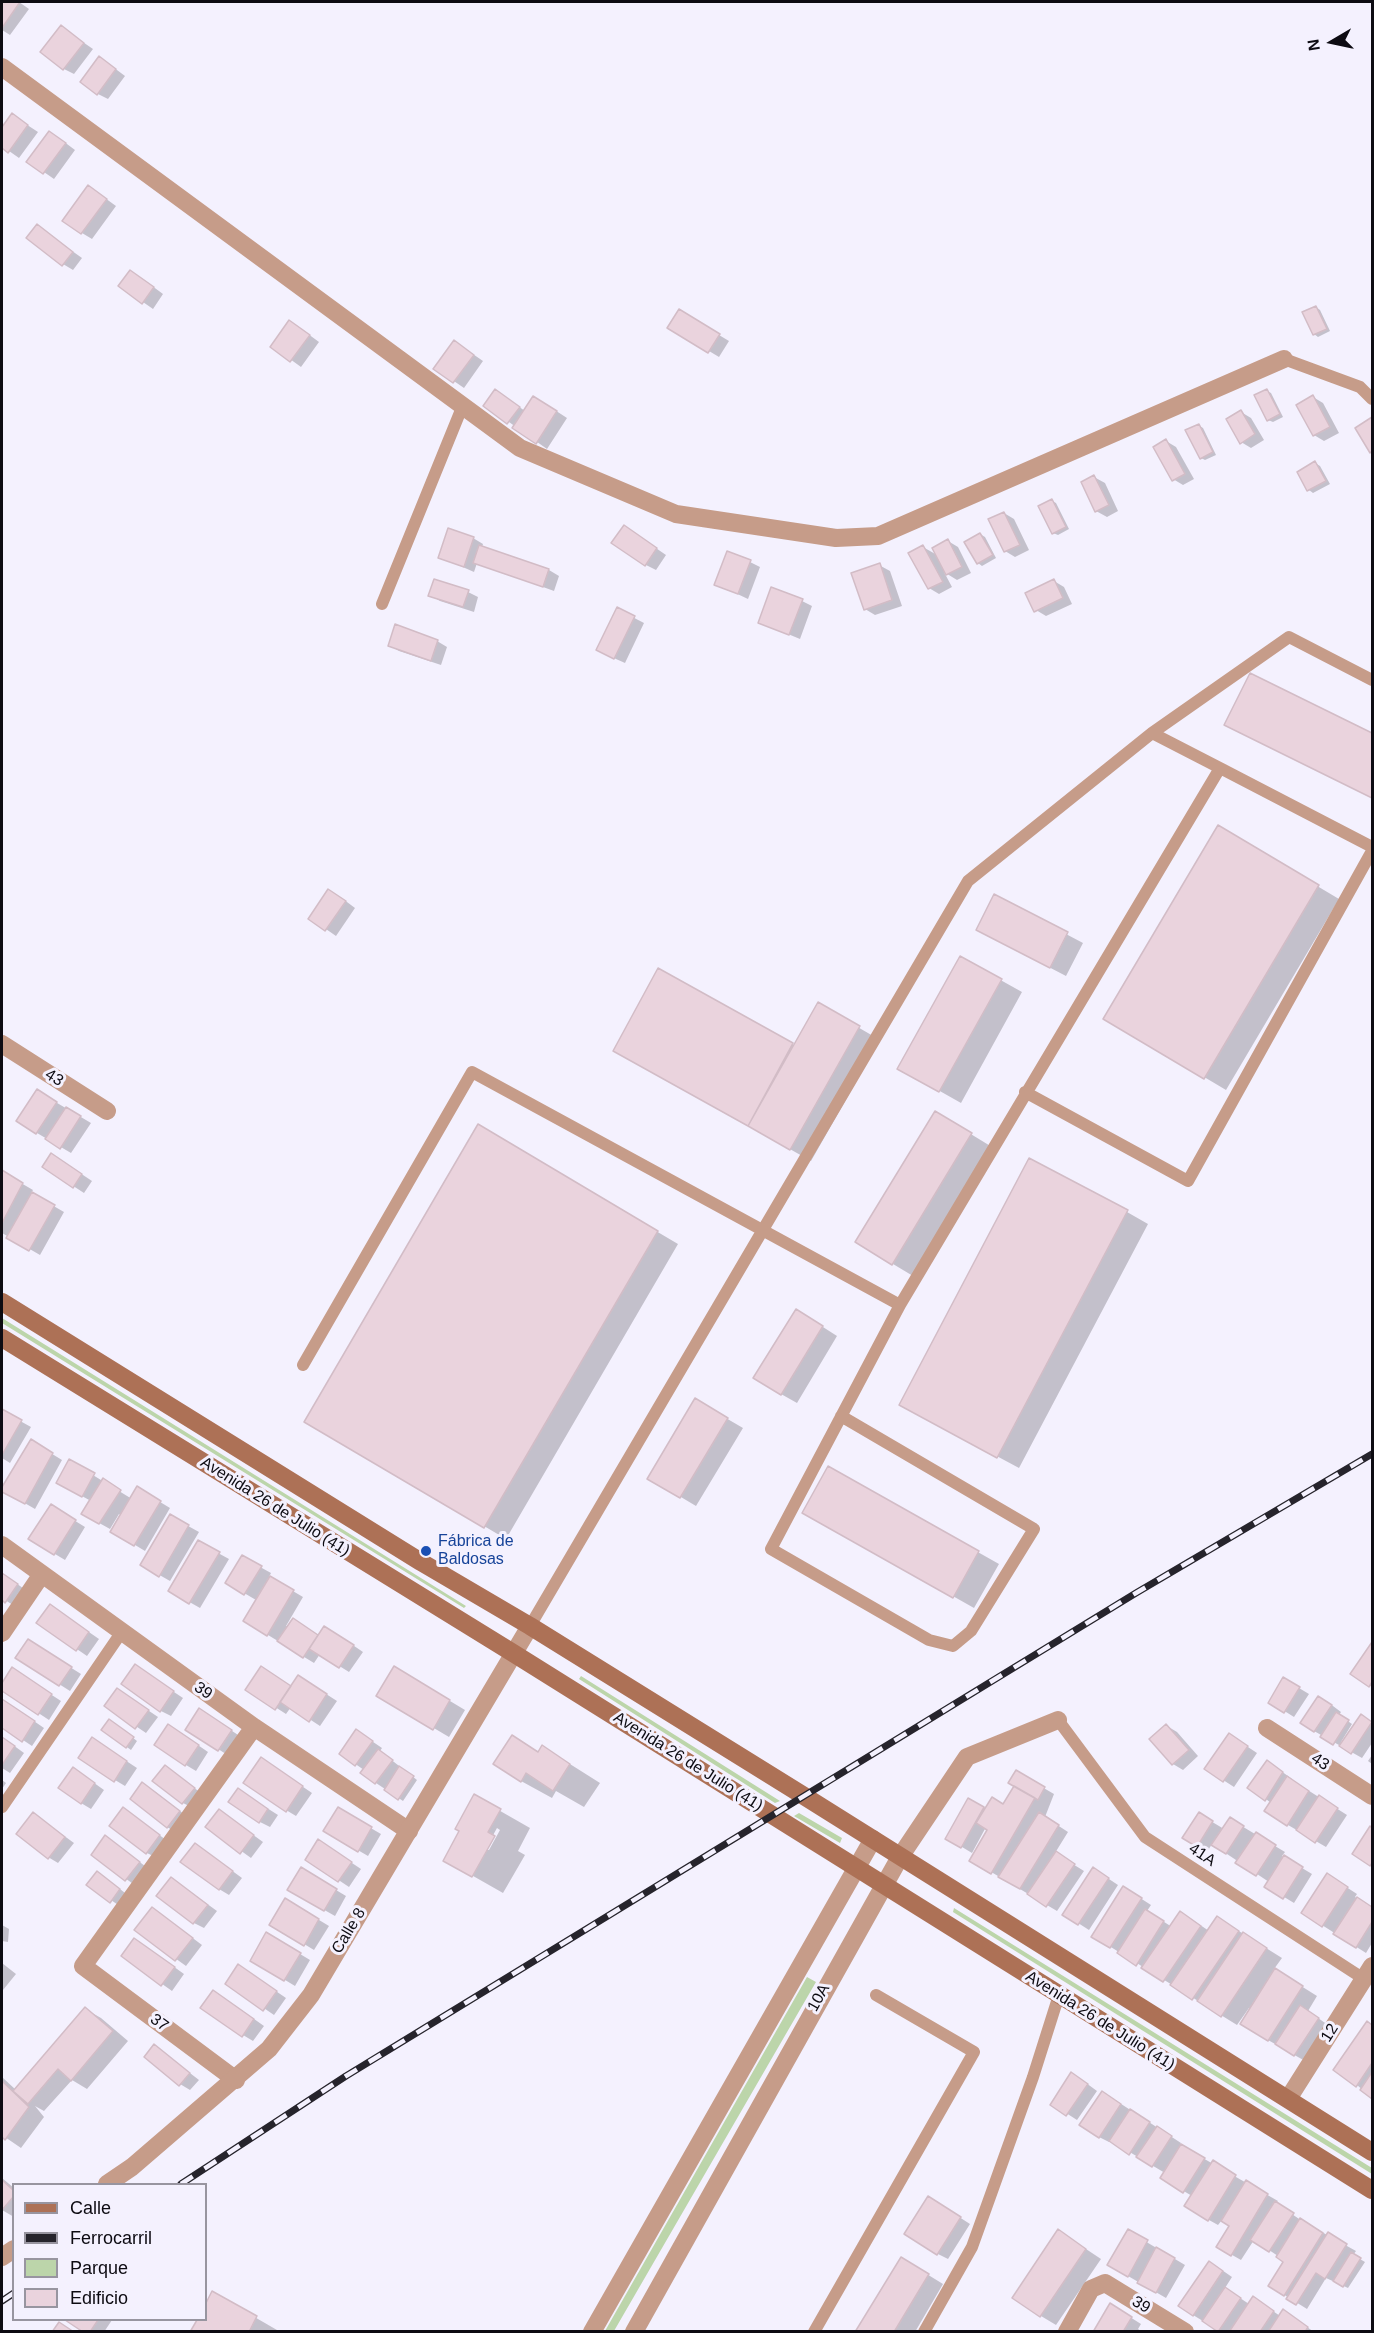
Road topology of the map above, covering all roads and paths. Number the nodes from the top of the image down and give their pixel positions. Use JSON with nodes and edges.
{"nodes":[{"id":1,"x":2,"y":67,"type":"edge"},
{"id":2,"x":1284,"y":359,"type":"joint"},
{"id":3,"x":1372,"y":399,"type":"edge"},
{"id":4,"x":463,"y":405,"type":"junction"},
{"id":5,"x":382,"y":604,"type":"dead end"},
{"id":6,"x":1372,"y":680,"type":"edge"},
{"id":7,"x":1152,"y":733,"type":"junction"},
{"id":8,"x":1220,"y":768,"type":"junction"},
{"id":9,"x":1372,"y":849,"type":"edge"},
{"id":10,"x":2,"y":1044,"type":"edge"},
{"id":11,"x":1026,"y":1092,"type":"junction"},
{"id":12,"x":107,"y":1111,"type":"dead end"},
{"id":13,"x":762,"y":1230,"type":"junction"},
{"id":14,"x":2,"y":1302,"type":"edge"},
{"id":15,"x":900,"y":1305,"type":"junction"},
{"id":16,"x":2,"y":1338,"type":"edge"},
{"id":17,"x":303,"y":1365,"type":"dead end"},
{"id":18,"x":841,"y":1416,"type":"junction"},
{"id":19,"x":2,"y":1545,"type":"edge"},
{"id":20,"x":42,"y":1574,"type":"junction"},
{"id":21,"x":530,"y":1626,"type":"junction"},
{"id":22,"x":2,"y":1633,"type":"edge"},
{"id":23,"x":121,"y":1633,"type":"junction"},
{"id":24,"x":513,"y":1653,"type":"junction"},
{"id":25,"x":1058,"y":1720,"type":"joint"},
{"id":26,"x":254,"y":1727,"type":"junction"},
{"id":27,"x":1267,"y":1728,"type":"dead end"},
{"id":28,"x":1372,"y":1796,"type":"edge"},
{"id":29,"x":2,"y":1808,"type":"edge"},
{"id":30,"x":409,"y":1831,"type":"junction"},
{"id":31,"x":873,"y":1839,"type":"junction"},
{"id":32,"x":900,"y":1857,"type":"junction"},
{"id":33,"x":857,"y":1869,"type":"junction"},
{"id":34,"x":883,"y":1886,"type":"junction"},
{"id":35,"x":1368,"y":1973,"type":"edge"},
{"id":36,"x":876,"y":1995,"type":"dead end"},
{"id":37,"x":1059,"y":1995,"type":"junction"},
{"id":38,"x":236,"y":2079,"type":"junction"},
{"id":39,"x":1288,"y":2100,"type":"junction"},
{"id":40,"x":1372,"y":2152,"type":"edge"},
{"id":41,"x":108,"y":2183,"type":"edge"},
{"id":42,"x":1372,"y":2190,"type":"edge"},
{"id":43,"x":592,"y":2331,"type":"edge"},
{"id":44,"x":634,"y":2331,"type":"edge"},
{"id":45,"x":814,"y":2331,"type":"edge"},
{"id":46,"x":924,"y":2331,"type":"edge"},
{"id":47,"x":1067,"y":2331,"type":"edge"},
{"id":48,"x":1185,"y":2331,"type":"edge"}],
"edges":[{"from":1,"to":4,"type":"street"},
{"from":2,"to":3,"type":"lane"},
{"from":2,"to":4,"type":"street"},
{"from":4,"to":5,"type":"lane"},
{"from":6,"to":7,"type":"lane"},
{"from":7,"to":8,"type":"lane"},
{"from":7,"to":13,"type":"lane"},
{"from":8,"to":9,"type":"lane"},
{"from":8,"to":11,"type":"lane"},
{"from":9,"to":11,"type":"lane"},
{"from":10,"to":12,"type":"street","name":"43"},
{"from":11,"to":15,"type":"lane"},
{"from":13,"to":15,"type":"lane"},
{"from":13,"to":17,"type":"lane"},
{"from":13,"to":21,"type":"lane"},
{"from":14,"to":21,"type":"main road","name":"Avenida 26 de Julio (41)"},
{"from":15,"to":18,"type":"lane"},
{"from":16,"to":24,"type":"main road","name":"Avenida 26 de Julio (41)"},
{"from":18,"to":18,"type":"lane"},
{"from":19,"to":20,"type":"street","name":"39"},
{"from":20,"to":22,"type":"street"},
{"from":20,"to":23,"type":"street","name":"39"},
{"from":21,"to":24,"type":"street","name":"Calle 8"},
{"from":21,"to":31,"type":"main road","name":"Avenida 26 de Julio (41)"},
{"from":23,"to":26,"type":"street","name":"39"},
{"from":23,"to":29,"type":"lane"},
{"from":24,"to":30,"type":"street","name":"Calle 8"},
{"from":24,"to":33,"type":"main road","name":"Avenida 26 de Julio (41)"},
{"from":25,"to":32,"type":"street","name":"10A"},
{"from":25,"to":35,"type":"lane","name":"41A"},
{"from":26,"to":30,"type":"street","name":"39"},
{"from":26,"to":38,"type":"street","name":"37"},
{"from":27,"to":28,"type":"street","name":"43"},
{"from":30,"to":38,"type":"street","name":"Calle 8"},
{"from":31,"to":32,"type":"main road","name":"Avenida 26 de Julio (41)"},
{"from":31,"to":33,"type":"street","name":"10A"},
{"from":32,"to":34,"type":"street","name":"10A"},
{"from":32,"to":39,"type":"main road","name":"Avenida 26 de Julio (41)"},
{"from":33,"to":34,"type":"main road","name":"Avenida 26 de Julio (41)"},
{"from":33,"to":43,"type":"street","name":"10A"},
{"from":34,"to":37,"type":"main road","name":"Avenida 26 de Julio (41)"},
{"from":34,"to":44,"type":"street","name":"10A"},
{"from":35,"to":39,"type":"street","name":"12"},
{"from":36,"to":45,"type":"lane"},
{"from":37,"to":42,"type":"main road","name":"Avenida 26 de Julio (41)"},
{"from":37,"to":46,"type":"lane"},
{"from":38,"to":41,"type":"street","name":"Calle 8"},
{"from":39,"to":40,"type":"main road","name":"Avenida 26 de Julio (41)"},
{"from":47,"to":48,"type":"street","name":"39"}]}
